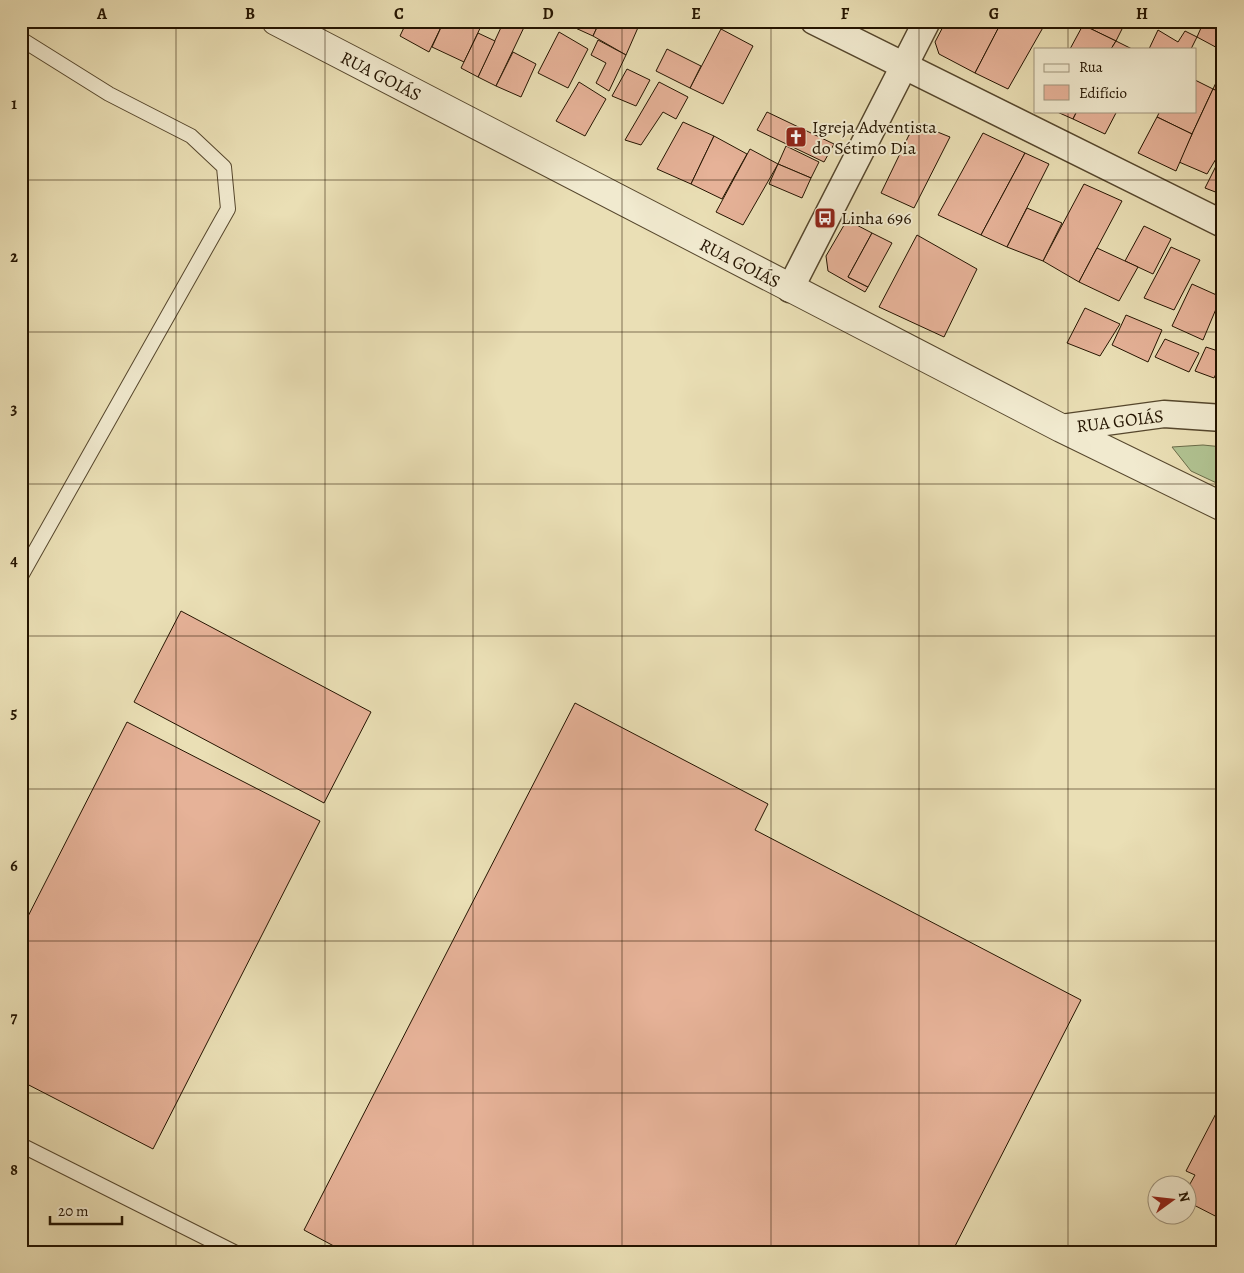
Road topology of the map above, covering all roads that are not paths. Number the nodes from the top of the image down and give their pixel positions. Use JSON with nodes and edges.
{"nodes":[{"id":1,"x":276,"y":21,"type":"edge"},
{"id":2,"x":814,"y":21,"type":"edge"},
{"id":3,"x":927,"y":21,"type":"edge"},
{"id":4,"x":21,"y":39,"type":"edge"},
{"id":5,"x":905,"y":66,"type":"junction"},
{"id":6,"x":1223,"y":224,"type":"edge"},
{"id":7,"x":790,"y":289,"type":"junction"},
{"id":8,"x":1223,"y":418,"type":"edge"},
{"id":9,"x":1061,"y":428,"type":"junction"},
{"id":10,"x":1223,"y":507,"type":"edge"},
{"id":11,"x":21,"y":576,"type":"edge"},
{"id":12,"x":21,"y":1145,"type":"edge"},
{"id":13,"x":234,"y":1252,"type":"edge"}],
"edges":[{"from":1,"to":7,"type":"street","name":"RUA GOIÁS"},
{"from":2,"to":5,"type":"street"},
{"from":3,"to":5,"type":"street"},
{"from":4,"to":11,"type":"lane"},
{"from":5,"to":6,"type":"street"},
{"from":5,"to":7,"type":"street"},
{"from":7,"to":9,"type":"street","name":"RUA GOIÁS"},
{"from":8,"to":9,"type":"street","name":"RUA GOIÁS"},
{"from":9,"to":10,"type":"street"},
{"from":12,"to":13,"type":"lane"}]}
